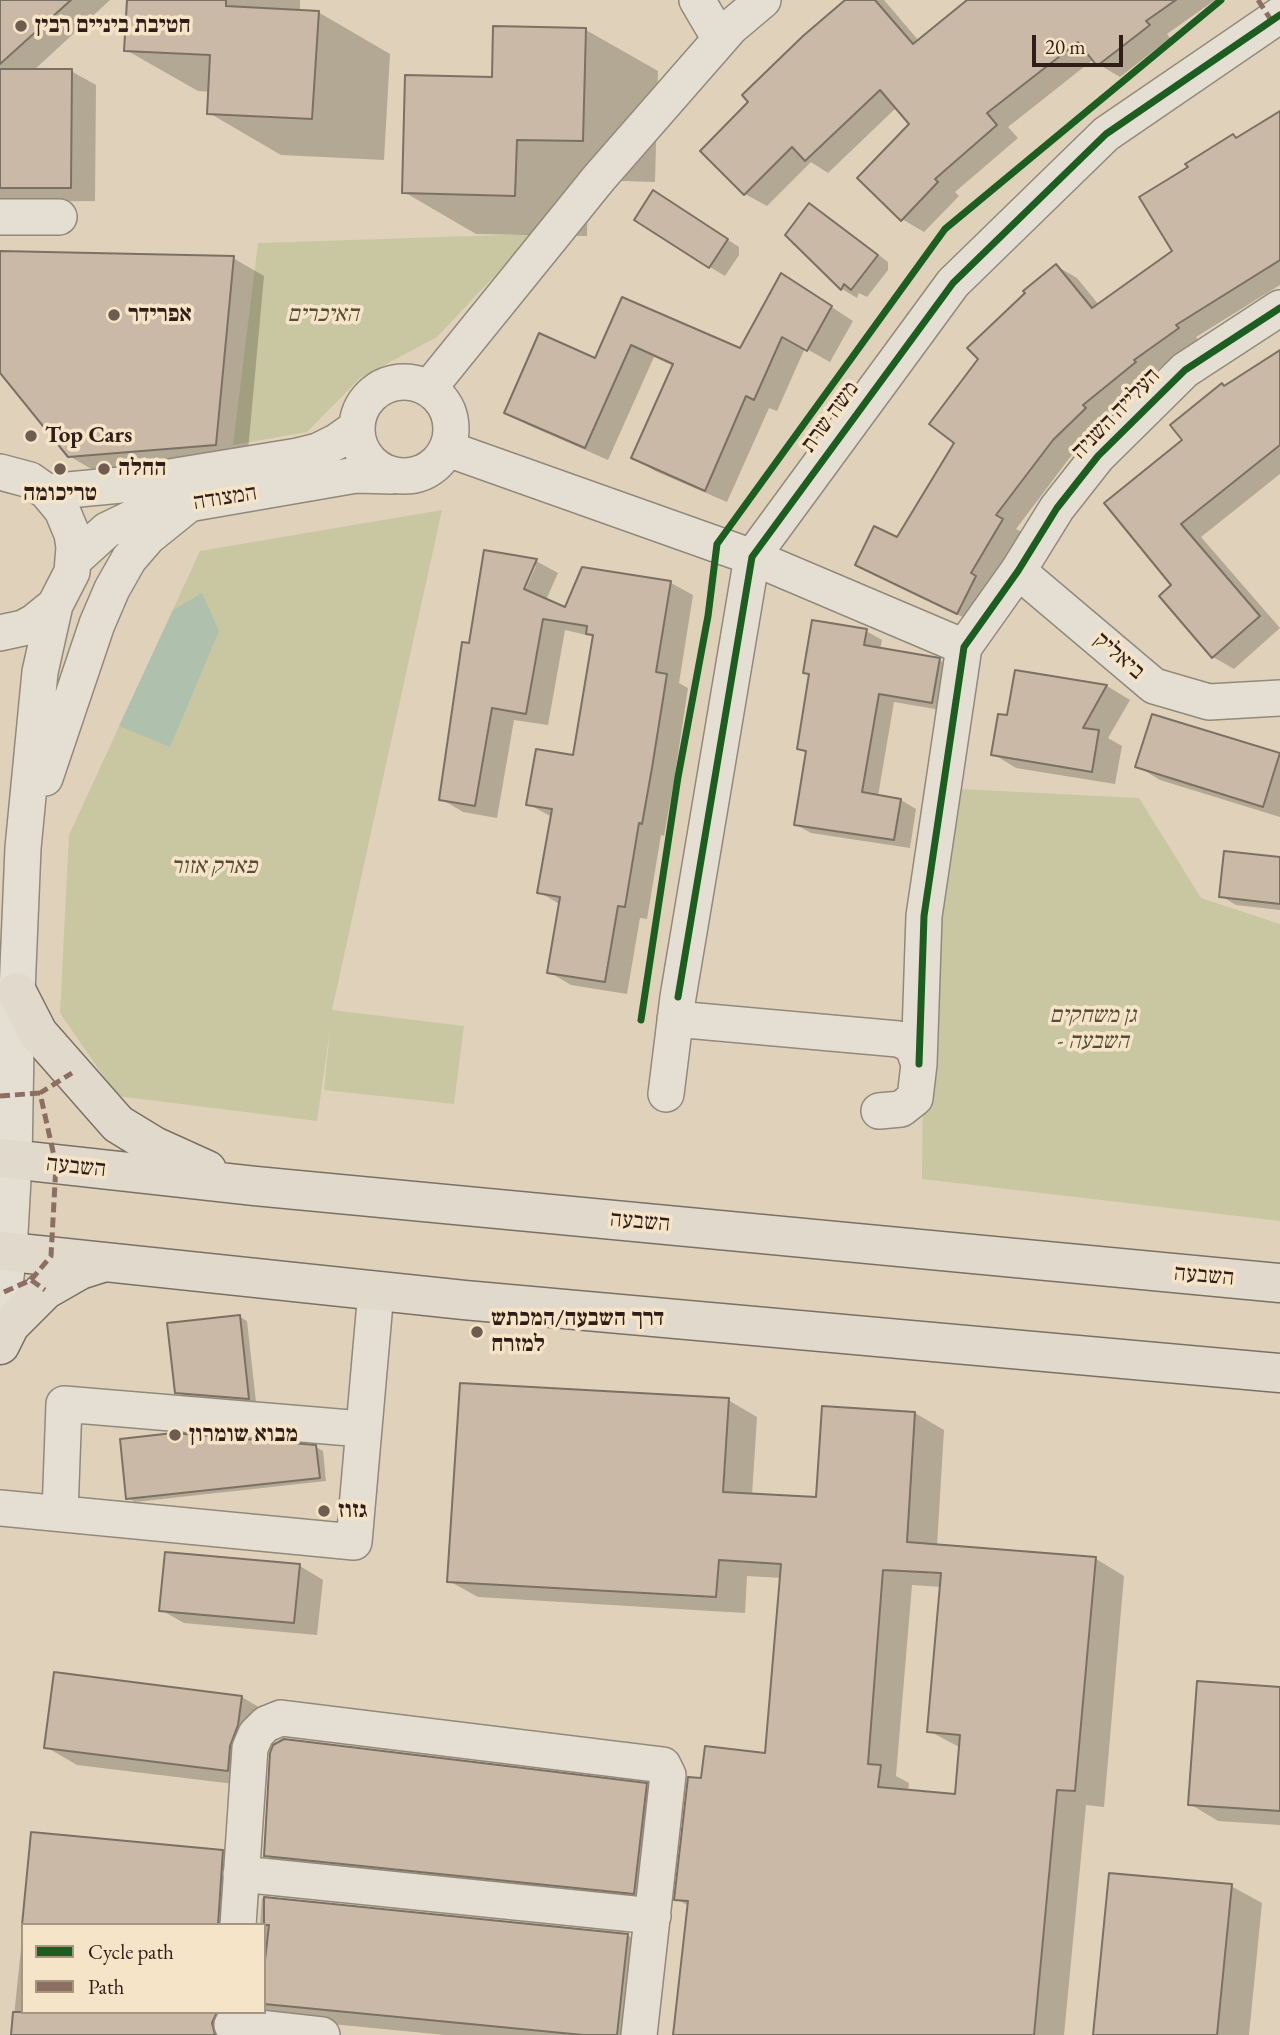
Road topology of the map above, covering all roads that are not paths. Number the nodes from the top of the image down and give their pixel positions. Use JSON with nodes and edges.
{"nodes":[{"id":1,"x":697,"y":0,"type":"edge"},
{"id":2,"x":763,"y":0,"type":"edge"},
{"id":3,"x":1270,"y":12,"type":"edge"},
{"id":4,"x":720,"y":39,"type":"junction"},
{"id":5,"x":0,"y":217,"type":"edge"},
{"id":6,"x":59,"y":217,"type":"dead end"},
{"id":7,"x":1280,"y":308,"type":"edge"},
{"id":8,"x":429,"y":388,"type":"junction"},
{"id":9,"x":356,"y":428,"type":"junction"},
{"id":10,"x":0,"y":445,"type":"edge"},
{"id":11,"x":448,"y":449,"type":"junction"},
{"id":12,"x":392,"y":476,"type":"junction"},
{"id":13,"x":26,"y":481,"type":"edge"},
{"id":14,"x":189,"y":503,"type":"junction"},
{"id":15,"x":752,"y":557,"type":"junction"},
{"id":16,"x":74,"y":560,"type":"junction"},
{"id":17,"x":1018,"y":571,"type":"junction"},
{"id":18,"x":55,"y":605,"type":"junction"},
{"id":19,"x":0,"y":633,"type":"edge"},
{"id":20,"x":964,"y":647,"type":"junction"},
{"id":21,"x":1280,"y":698,"type":"edge"},
{"id":22,"x":23,"y":848,"type":"junction"},
{"id":23,"x":17,"y":992,"type":"junction"},
{"id":24,"x":677,"y":1008,"type":"junction"},
{"id":25,"x":919,"y":1064,"type":"junction"},
{"id":26,"x":666,"y":1094,"type":"dead end"},
{"id":27,"x":879,"y":1111,"type":"dead end"},
{"id":28,"x":7,"y":1159,"type":"edge"},
{"id":29,"x":255,"y":1186,"type":"junction"},
{"id":30,"x":4,"y":1252,"type":"edge"},
{"id":31,"x":109,"y":1261,"type":"junction"},
{"id":32,"x":1280,"y":1283,"type":"edge"},
{"id":33,"x":376,"y":1291,"type":"junction"},
{"id":34,"x":0,"y":1326,"type":"edge"},
{"id":35,"x":0,"y":1345,"type":"edge"},
{"id":36,"x":1280,"y":1373,"type":"edge"},
{"id":37,"x":362,"y":1429,"type":"junction"},
{"id":38,"x":0,"y":1508,"type":"edge"},
{"id":39,"x":60,"y":1513,"type":"junction"},
{"id":40,"x":241,"y":1874,"type":"junction"},
{"id":41,"x":653,"y":1916,"type":"junction"},
{"id":42,"x":238,"y":1923,"type":"edge"},
{"id":43,"x":232,"y":2024,"type":"edge"},
{"id":44,"x":322,"y":2035,"type":"edge"},
{"id":45,"x":639,"y":2035,"type":"edge"}],
"edges":[{"from":1,"to":4,"type":"street"},
{"from":2,"to":4,"type":"street"},
{"from":3,"to":15,"type":"street","name":"משה שרת"},
{"from":4,"to":8,"type":"street"},
{"from":5,"to":6,"type":"street"},
{"from":7,"to":17,"type":"street","name":"העלייה השניה"},
{"from":8,"to":9,"type":"street"},
{"from":8,"to":11,"type":"street"},
{"from":9,"to":12,"type":"street"},
{"from":9,"to":13,"type":"street","name":"המצודה"},
{"from":10,"to":13,"type":"street"},
{"from":11,"to":12,"type":"street"},
{"from":11,"to":15,"type":"street"},
{"from":12,"to":14,"type":"street","name":"המצודה"},
{"from":13,"to":16,"type":"street"},
{"from":14,"to":16,"type":"street","name":"המצודה"},
{"from":14,"to":22,"type":"street"},
{"from":15,"to":20,"type":"street"},
{"from":15,"to":24,"type":"street","name":"משה שרת"},
{"from":16,"to":18,"type":"street"},
{"from":17,"to":20,"type":"street","name":"העלייה השניה"},
{"from":17,"to":21,"type":"street","name":"ביאליק"},
{"from":18,"to":19,"type":"street"},
{"from":18,"to":22,"type":"street"},
{"from":20,"to":25,"type":"street"},
{"from":22,"to":23,"type":"street"},
{"from":23,"to":28,"type":"street"},
{"from":23,"to":29,"type":"highway"},
{"from":24,"to":25,"type":"street"},
{"from":24,"to":26,"type":"street","name":"משה שרת"},
{"from":25,"to":27,"type":"street"},
{"from":28,"to":29,"type":"highway","name":"השבעה"},
{"from":28,"to":30,"type":"street"},
{"from":29,"to":32,"type":"highway","name":"השבעה"},
{"from":30,"to":31,"type":"highway"},
{"from":30,"to":34,"type":"street"},
{"from":31,"to":33,"type":"highway"},
{"from":31,"to":35,"type":"highway"},
{"from":33,"to":36,"type":"highway"},
{"from":33,"to":37,"type":"street"},
{"from":37,"to":39,"type":"street"},
{"from":37,"to":39,"type":"street"},
{"from":38,"to":39,"type":"street"},
{"from":40,"to":41,"type":"street"},
{"from":40,"to":41,"type":"street"},
{"from":40,"to":42,"type":"street"},
{"from":41,"to":45,"type":"street"},
{"from":43,"to":44,"type":"street"}]}
